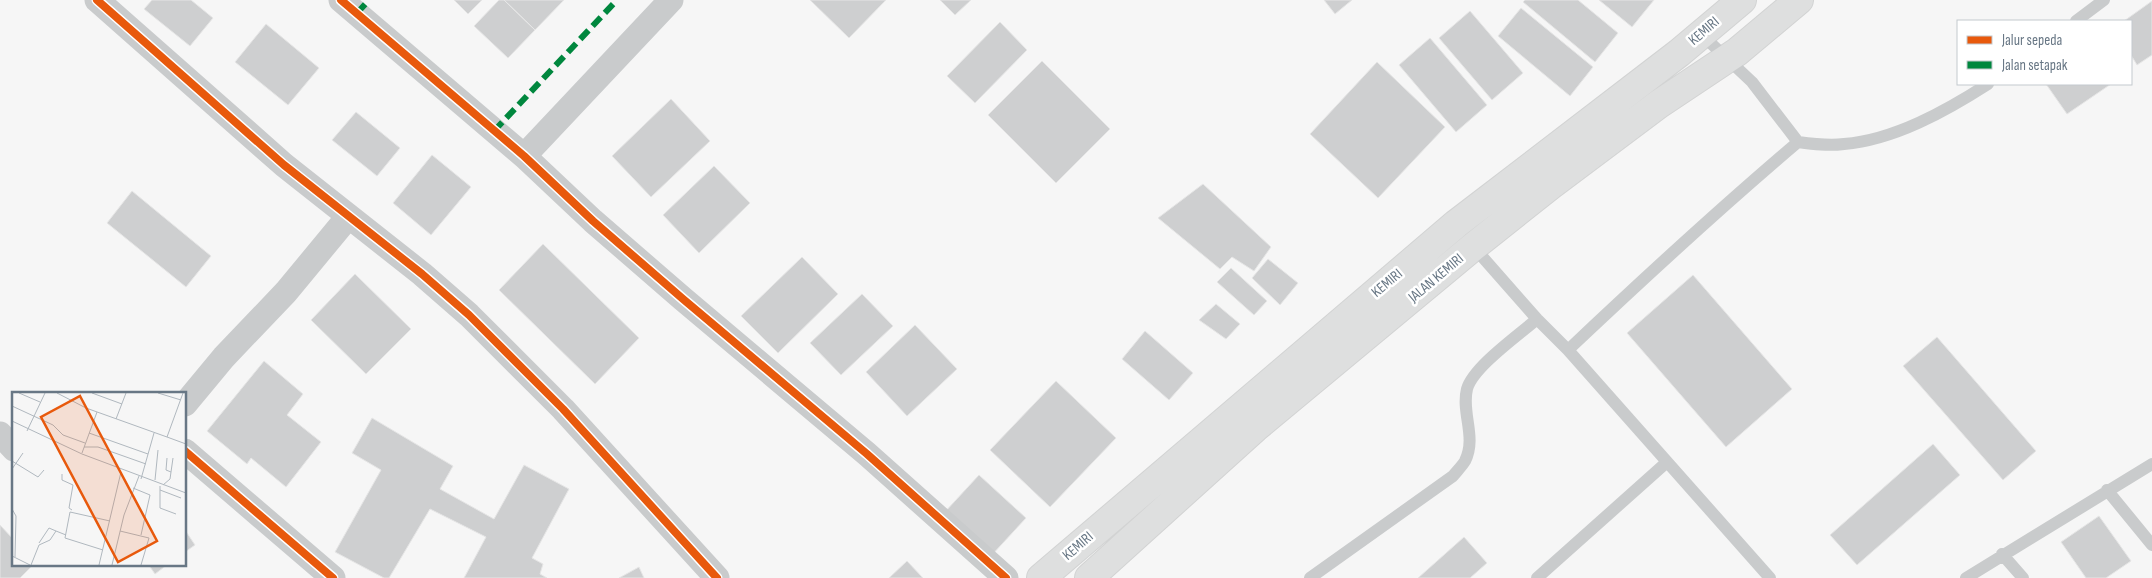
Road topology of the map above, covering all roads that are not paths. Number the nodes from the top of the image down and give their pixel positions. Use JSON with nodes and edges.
{"nodes":[{"id":1,"x":97,"y":0,"type":"edge"},
{"id":2,"x":341,"y":0,"type":"edge"},
{"id":3,"x":671,"y":0,"type":"edge"},
{"id":4,"x":1742,"y":0,"type":"edge"},
{"id":5,"x":1799,"y":0,"type":"edge"},
{"id":6,"x":2104,"y":0,"type":"edge"},
{"id":7,"x":2077,"y":20,"type":"edge"},
{"id":8,"x":1701,"y":34,"type":"junction"},
{"id":9,"x":1728,"y":58,"type":"junction"},
{"id":10,"x":1986,"y":85,"type":"edge"},
{"id":11,"x":1798,"y":142,"type":"junction"},
{"id":12,"x":524,"y":156,"type":"junction"},
{"id":13,"x":348,"y":217,"type":"junction"},
{"id":14,"x":1456,"y":224,"type":"junction"},
{"id":15,"x":1473,"y":247,"type":"junction"},
{"id":16,"x":1536,"y":319,"type":"junction"},
{"id":17,"x":1568,"y":350,"type":"junction"},
{"id":18,"x":186,"y":403,"type":"edge"},
{"id":19,"x":0,"y":434,"type":"edge"},
{"id":20,"x":12,"y":447,"type":"edge"},
{"id":21,"x":186,"y":451,"type":"edge"},
{"id":22,"x":1667,"y":462,"type":"junction"},
{"id":23,"x":2152,"y":464,"type":"edge"},
{"id":24,"x":2107,"y":490,"type":"junction"},
{"id":25,"x":2152,"y":545,"type":"edge"},
{"id":26,"x":2002,"y":554,"type":"junction"},
{"id":27,"x":333,"y":578,"type":"edge"},
{"id":28,"x":717,"y":578,"type":"edge"},
{"id":29,"x":1006,"y":578,"type":"edge"},
{"id":30,"x":1041,"y":578,"type":"edge"},
{"id":31,"x":1089,"y":578,"type":"edge"},
{"id":32,"x":1310,"y":578,"type":"edge"},
{"id":33,"x":1537,"y":578,"type":"edge"},
{"id":34,"x":1770,"y":578,"type":"edge"},
{"id":35,"x":1966,"y":578,"type":"edge"},
{"id":36,"x":2023,"y":578,"type":"edge"}],
"edges":[{"from":1,"to":13,"type":"street"},
{"from":2,"to":12,"type":"street"},
{"from":3,"to":12,"type":"street"},
{"from":4,"to":8,"type":"highway","name":"KEMIRI"},
{"from":5,"to":9,"type":"highway","name":"JALAN KEMIRI"},
{"from":6,"to":7,"type":"lane"},
{"from":8,"to":9,"type":"lane"},
{"from":8,"to":14,"type":"highway","name":"KEMIRI"},
{"from":9,"to":11,"type":"lane"},
{"from":9,"to":15,"type":"highway","name":"JALAN KEMIRI"},
{"from":10,"to":11,"type":"lane"},
{"from":11,"to":17,"type":"lane"},
{"from":12,"to":29,"type":"street"},
{"from":13,"to":18,"type":"street"},
{"from":13,"to":28,"type":"street"},
{"from":14,"to":15,"type":"lane"},
{"from":14,"to":30,"type":"highway","name":"KEMIRI"},
{"from":15,"to":16,"type":"lane"},
{"from":15,"to":31,"type":"highway","name":"JALAN KEMIRI"},
{"from":16,"to":17,"type":"lane"},
{"from":16,"to":32,"type":"lane"},
{"from":17,"to":22,"type":"lane"},
{"from":19,"to":20,"type":"street"},
{"from":21,"to":27,"type":"street"},
{"from":22,"to":33,"type":"lane"},
{"from":22,"to":34,"type":"lane"},
{"from":23,"to":24,"type":"lane"},
{"from":24,"to":25,"type":"lane"},
{"from":24,"to":26,"type":"lane"},
{"from":26,"to":35,"type":"lane"},
{"from":26,"to":36,"type":"lane"}]}
